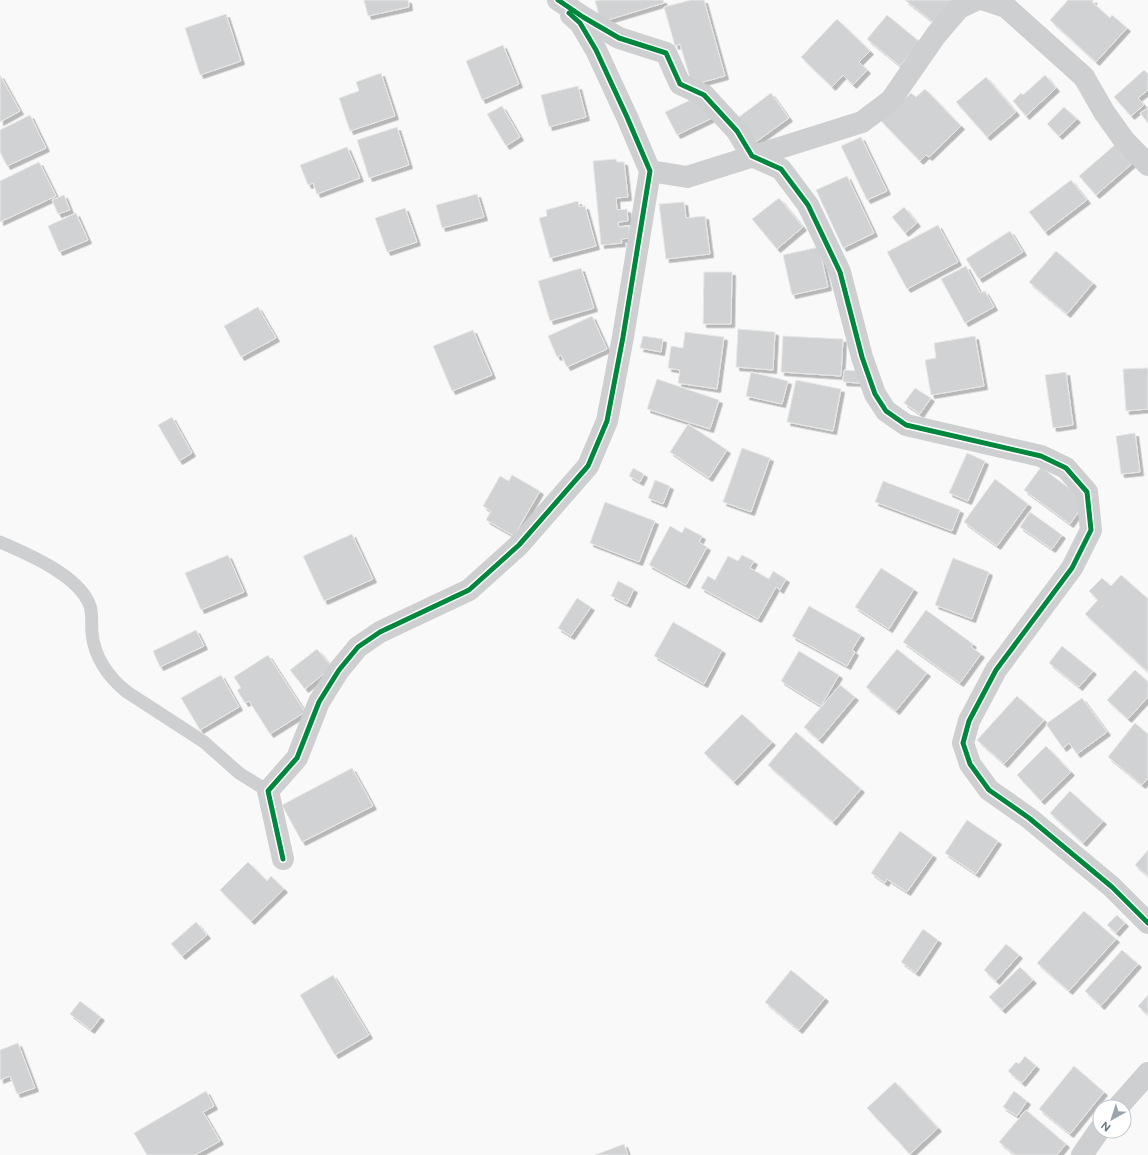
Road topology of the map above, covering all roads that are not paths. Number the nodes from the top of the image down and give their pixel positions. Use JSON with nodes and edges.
{"nodes":[{"id":1,"x":555,"y":0,"type":"edge"},
{"id":2,"x":558,"y":0,"type":"edge"},
{"id":3,"x":976,"y":0,"type":"edge"},
{"id":4,"x":985,"y":0,"type":"edge"},
{"id":5,"x":752,"y":156,"type":"junction"},
{"id":6,"x":1148,"y":164,"type":"edge"},
{"id":7,"x":650,"y":171,"type":"junction"},
{"id":8,"x":0,"y":542,"type":"edge"},
{"id":9,"x":268,"y":791,"type":"junction"},
{"id":10,"x":283,"y":860,"type":"dead end"},
{"id":11,"x":1148,"y":922,"type":"edge"},
{"id":12,"x":1148,"y":1073,"type":"edge"},
{"id":13,"x":1125,"y":1099,"type":"edge"},
{"id":14,"x":1093,"y":1139,"type":"edge"},
{"id":15,"x":1082,"y":1155,"type":"edge"}],
"edges":[{"from":1,"to":7,"type":"street"},
{"from":2,"to":5,"type":"street"},
{"from":3,"to":5,"type":"street"},
{"from":4,"to":6,"type":"street"},
{"from":5,"to":7,"type":"street"},
{"from":5,"to":11,"type":"street"},
{"from":7,"to":9,"type":"street"},
{"from":8,"to":9,"type":"lane"},
{"from":9,"to":10,"type":"street"},
{"from":12,"to":13,"type":"street"},
{"from":14,"to":15,"type":"street"}]}
